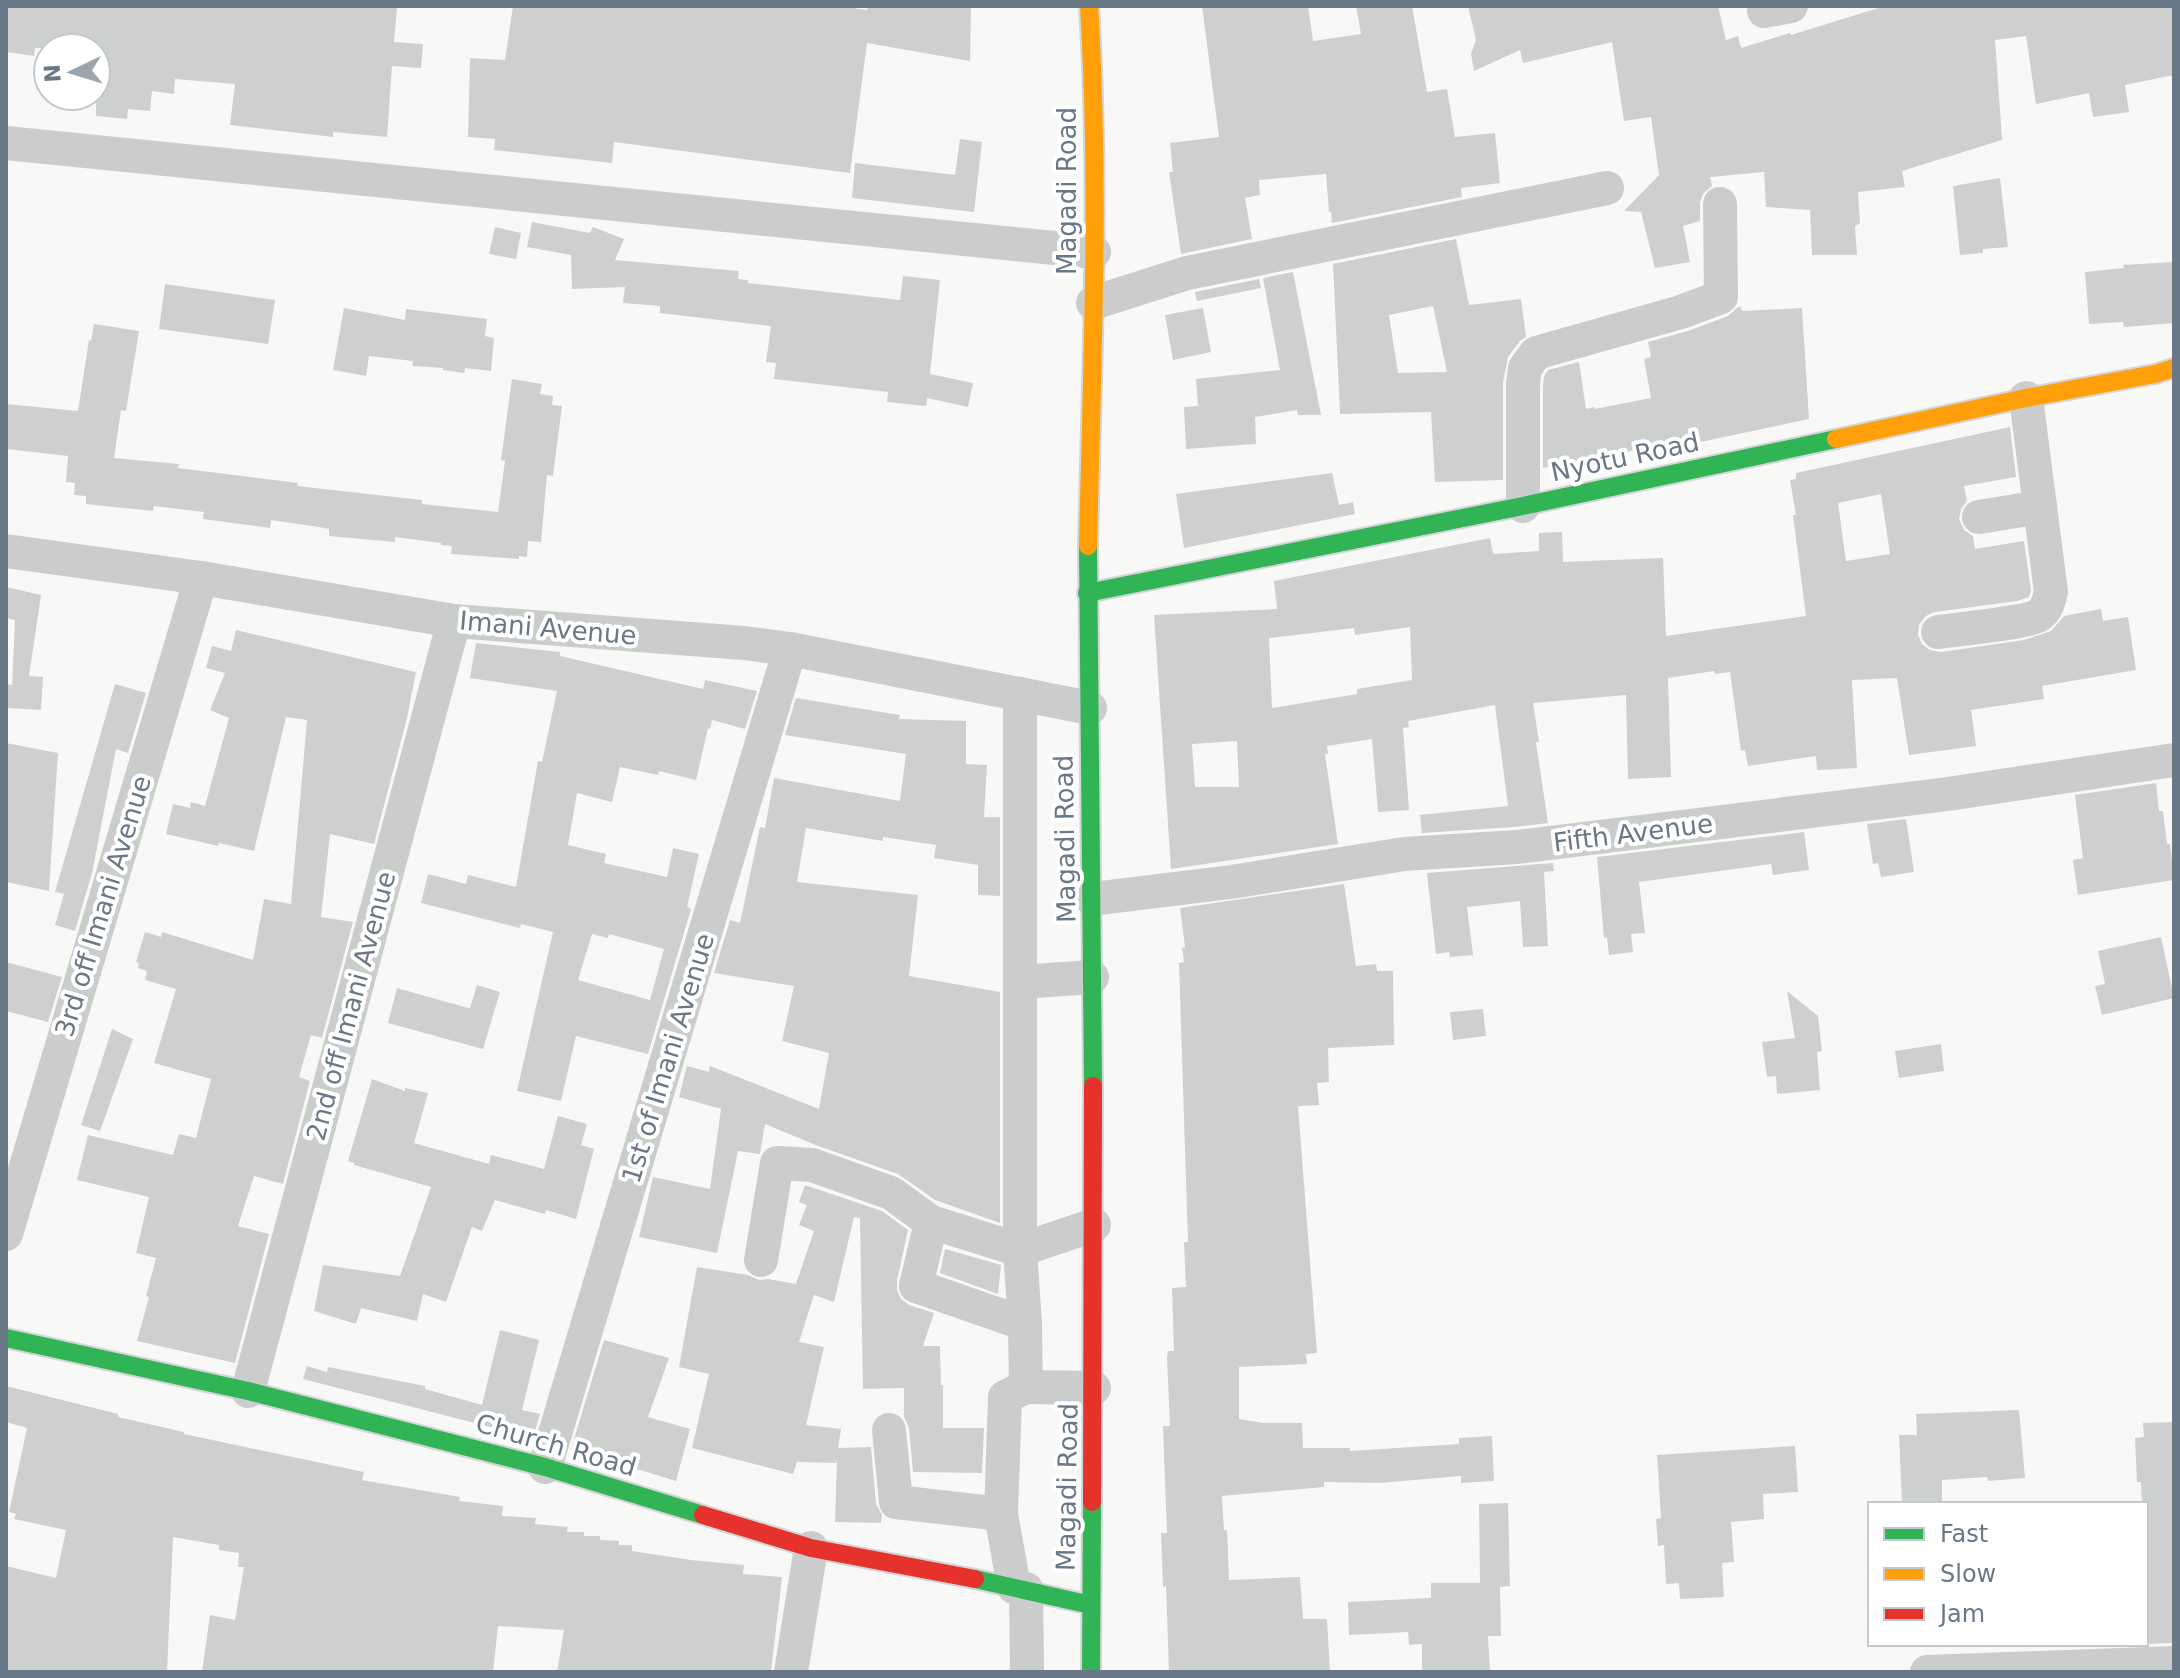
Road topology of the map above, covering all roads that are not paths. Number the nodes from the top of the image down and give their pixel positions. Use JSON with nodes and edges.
{"nodes":[{"id":1,"x":1089,"y":6,"type":"edge"},
{"id":2,"x":6,"y":143,"type":"edge"},
{"id":3,"x":1607,"y":188,"type":"dead end"},
{"id":4,"x":1720,"y":204,"type":"dead end"},
{"id":5,"x":1094,"y":252,"type":"junction"},
{"id":6,"x":1093,"y":303,"type":"junction"},
{"id":7,"x":2174,"y":368,"type":"edge"},
{"id":8,"x":2026,"y":398,"type":"junction"},
{"id":9,"x":1523,"y":506,"type":"junction"},
{"id":10,"x":2040,"y":507,"type":"junction"},
{"id":11,"x":1979,"y":517,"type":"dead end"},
{"id":12,"x":6,"y":551,"type":"edge"},
{"id":13,"x":201,"y":578,"type":"junction"},
{"id":14,"x":1087,"y":593,"type":"junction"},
{"id":15,"x":454,"y":621,"type":"junction"},
{"id":16,"x":1938,"y":632,"type":"dead end"},
{"id":17,"x":790,"y":649,"type":"junction"},
{"id":18,"x":1020,"y":694,"type":"junction"},
{"id":19,"x":1090,"y":708,"type":"junction"},
{"id":20,"x":2174,"y":760,"type":"edge"},
{"id":21,"x":1092,"y":899,"type":"junction"},
{"id":22,"x":1092,"y":977,"type":"junction"},
{"id":23,"x":1020,"y":982,"type":"junction"},
{"id":24,"x":931,"y":1222,"type":"junction"},
{"id":25,"x":1094,"y":1225,"type":"junction"},
{"id":26,"x":6,"y":1234,"type":"edge"},
{"id":27,"x":1020,"y":1250,"type":"junction"},
{"id":28,"x":761,"y":1260,"type":"dead end"},
{"id":29,"x":1025,"y":1324,"type":"junction"},
{"id":30,"x":6,"y":1338,"type":"edge"},
{"id":31,"x":1026,"y":1387,"type":"junction"},
{"id":32,"x":1094,"y":1388,"type":"junction"},
{"id":33,"x":248,"y":1391,"type":"junction"},
{"id":34,"x":889,"y":1430,"type":"dead end"},
{"id":35,"x":545,"y":1467,"type":"junction"},
{"id":36,"x":1001,"y":1514,"type":"junction"},
{"id":37,"x":811,"y":1548,"type":"junction"},
{"id":38,"x":1020,"y":1588,"type":"junction"},
{"id":39,"x":1091,"y":1605,"type":"junction"},
{"id":40,"x":2174,"y":1663,"type":"edge"},
{"id":41,"x":791,"y":1672,"type":"edge"},
{"id":42,"x":1027,"y":1672,"type":"edge"},
{"id":43,"x":1091,"y":1672,"type":"edge"},
{"id":44,"x":1927,"y":1672,"type":"edge"}],
"edges":[{"from":1,"to":5,"type":"main road","name":"Magadi Road"},
{"from":2,"to":5,"type":"street"},
{"from":3,"to":6,"type":"street"},
{"from":4,"to":9,"type":"street"},
{"from":5,"to":6,"type":"main road","name":"Magadi Road"},
{"from":6,"to":14,"type":"main road","name":"Magadi Road"},
{"from":7,"to":8,"type":"main road","name":"Nyotu Road"},
{"from":8,"to":9,"type":"main road","name":"Nyotu Road"},
{"from":8,"to":10,"type":"street"},
{"from":9,"to":14,"type":"main road","name":"Nyotu Road"},
{"from":10,"to":11,"type":"street"},
{"from":10,"to":16,"type":"street"},
{"from":12,"to":13,"type":"street","name":"Imani Avenue"},
{"from":13,"to":15,"type":"street","name":"Imani Avenue"},
{"from":13,"to":26,"type":"street","name":"3rd off Imani Avenue"},
{"from":14,"to":19,"type":"main road","name":"Magadi Road"},
{"from":15,"to":17,"type":"street","name":"Imani Avenue"},
{"from":15,"to":33,"type":"street","name":"2nd off Imani Avenue"},
{"from":17,"to":18,"type":"street","name":"Imani Avenue"},
{"from":17,"to":35,"type":"street","name":"1st of Imani Avenue"},
{"from":18,"to":19,"type":"street","name":"Imani Avenue"},
{"from":18,"to":23,"type":"street"},
{"from":19,"to":21,"type":"main road","name":"Magadi Road"},
{"from":20,"to":21,"type":"street","name":"Fifth Avenue"},
{"from":21,"to":22,"type":"main road","name":"Magadi Road"},
{"from":22,"to":23,"type":"street"},
{"from":22,"to":25,"type":"main road","name":"Magadi Road"},
{"from":23,"to":27,"type":"street"},
{"from":24,"to":27,"type":"street"},
{"from":24,"to":28,"type":"street"},
{"from":24,"to":29,"type":"street"},
{"from":25,"to":27,"type":"street"},
{"from":25,"to":32,"type":"main road","name":"Magadi Road"},
{"from":27,"to":29,"type":"street"},
{"from":29,"to":31,"type":"street"},
{"from":30,"to":33,"type":"main road","name":"Church Road"},
{"from":31,"to":32,"type":"street"},
{"from":31,"to":36,"type":"street"},
{"from":32,"to":39,"type":"main road","name":"Magadi Road"},
{"from":33,"to":35,"type":"main road","name":"Church Road"},
{"from":34,"to":36,"type":"street"},
{"from":35,"to":37,"type":"main road","name":"Church Road"},
{"from":36,"to":38,"type":"street"},
{"from":37,"to":38,"type":"main road","name":"Church Road"},
{"from":37,"to":41,"type":"street"},
{"from":38,"to":39,"type":"main road","name":"Church Road"},
{"from":38,"to":42,"type":"street"},
{"from":39,"to":43,"type":"main road","name":"Magadi Road"},
{"from":40,"to":44,"type":"street"}]}
